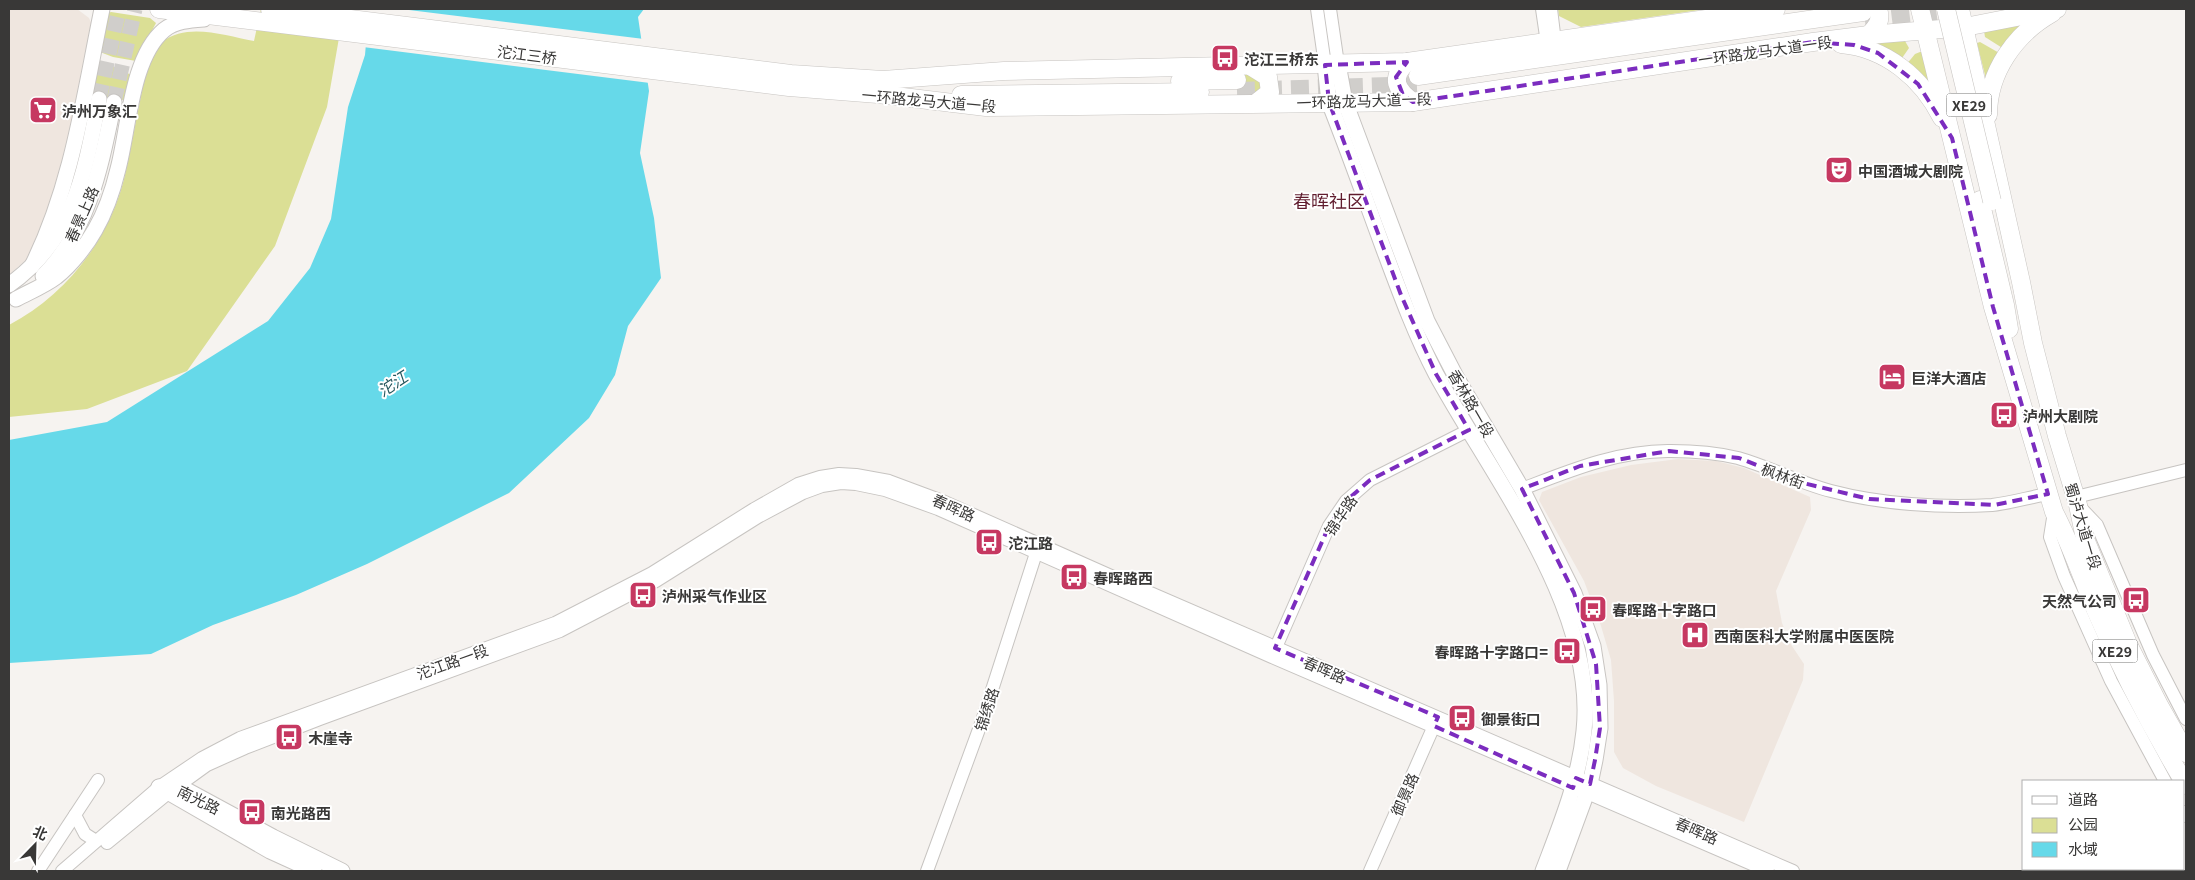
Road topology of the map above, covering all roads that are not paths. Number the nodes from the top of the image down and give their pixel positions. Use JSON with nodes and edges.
{"nodes":[{"id":1,"x":102,"y":9,"type":"edge"},
{"id":2,"x":159,"y":9,"type":"edge"},
{"id":3,"x":1317,"y":9,"type":"edge"},
{"id":4,"x":1330,"y":9,"type":"edge"},
{"id":5,"x":1542,"y":9,"type":"edge"},
{"id":6,"x":1551,"y":9,"type":"edge"},
{"id":7,"x":1776,"y":9,"type":"edge"},
{"id":8,"x":1920,"y":9,"type":"edge"},
{"id":9,"x":1936,"y":9,"type":"edge"},
{"id":10,"x":1946,"y":9,"type":"edge"},
{"id":11,"x":1960,"y":9,"type":"edge"},
{"id":12,"x":1998,"y":9,"type":"edge"},
{"id":13,"x":2059,"y":9,"type":"edge"},
{"id":14,"x":267,"y":15,"type":"edge"},
{"id":15,"x":2017,"y":16,"type":"junction"},
{"id":16,"x":1869,"y":19,"type":"edge"},
{"id":17,"x":1965,"y":27,"type":"junction"},
{"id":18,"x":1926,"y":30,"type":"junction"},
{"id":19,"x":1551,"y":42,"type":"junction"},
{"id":20,"x":1813,"y":42,"type":"junction"},
{"id":21,"x":1331,"y":65,"type":"junction"},
{"id":22,"x":1252,"y":67,"type":"junction"},
{"id":23,"x":1415,"y":74,"type":"junction"},
{"id":24,"x":790,"y":81,"type":"joint"},
{"id":25,"x":1237,"y":86,"type":"tunnel mouth"},
{"id":26,"x":880,"y":87,"type":"junction"},
{"id":27,"x":1337,"y":102,"type":"junction"},
{"id":28,"x":1413,"y":102,"type":"junction"},
{"id":29,"x":1256,"y":103,"type":"junction"},
{"id":30,"x":1952,"y":138,"type":"junction"},
{"id":31,"x":1988,"y":138,"type":"junction"},
{"id":32,"x":1986,"y":201,"type":"junction"},
{"id":33,"x":32,"y":266,"type":"junction"},
{"id":34,"x":11,"y":296,"type":"edge"},
{"id":35,"x":2033,"y":343,"type":"junction"},
{"id":36,"x":2016,"y":383,"type":"junction"},
{"id":37,"x":1470,"y":432,"type":"junction"},
{"id":38,"x":2186,"y":470,"type":"edge"},
{"id":39,"x":856,"y":480,"type":"junction"},
{"id":40,"x":1522,"y":489,"type":"junction"},
{"id":41,"x":2048,"y":494,"type":"junction"},
{"id":42,"x":2077,"y":501,"type":"junction"},
{"id":43,"x":2054,"y":512,"type":"junction"},
{"id":44,"x":1038,"y":549,"type":"junction"},
{"id":45,"x":1276,"y":653,"type":"junction"},
{"id":46,"x":2186,"y":719,"type":"edge"},
{"id":47,"x":1436,"y":721,"type":"junction"},
{"id":48,"x":2186,"y":753,"type":"edge"},
{"id":49,"x":98,"y":780,"type":"dead end"},
{"id":50,"x":2164,"y":780,"type":"edge"},
{"id":51,"x":2183,"y":780,"type":"edge"},
{"id":52,"x":1582,"y":786,"type":"junction"},
{"id":53,"x":168,"y":789,"type":"junction"},
{"id":54,"x":75,"y":815,"type":"junction"},
{"id":55,"x":96,"y":841,"type":"junction"},
{"id":56,"x":38,"y":871,"type":"edge"},
{"id":57,"x":62,"y":871,"type":"edge"},
{"id":58,"x":75,"y":871,"type":"edge"},
{"id":59,"x":314,"y":871,"type":"edge"},
{"id":60,"x":342,"y":871,"type":"edge"},
{"id":61,"x":927,"y":871,"type":"edge"},
{"id":62,"x":1370,"y":871,"type":"edge"},
{"id":63,"x":1543,"y":871,"type":"edge"},
{"id":64,"x":1558,"y":871,"type":"edge"},
{"id":65,"x":1768,"y":871,"type":"edge"},
{"id":66,"x":1792,"y":871,"type":"edge"}],
"edges":[{"from":1,"to":33,"type":"main road"},
{"from":2,"to":14,"type":"highway","name":"沱江三桥"},
{"from":3,"to":21,"type":"street","name":"香林路一段"},
{"from":4,"to":21,"type":"street","name":"香林路一段"},
{"from":5,"to":19,"type":"street"},
{"from":6,"to":19,"type":"street"},
{"from":7,"to":19,"type":"highway","name":"一环路龙马大道一段"},
{"from":8,"to":18,"type":"highway"},
{"from":9,"to":32,"type":"highway","number":"XE29"},
{"from":10,"to":32,"type":"highway","number":"XE29","bridge":true},
{"from":11,"to":17,"type":"highway"},
{"from":12,"to":15,"type":"highway"},
{"from":13,"to":15,"type":"highway","name":"一环路龙马大道一段"},
{"from":13,"to":31,"type":"highway"},
{"from":14,"to":24,"type":"highway","name":"沱江三桥"},
{"from":14,"to":34,"type":"main road"},
{"from":15,"to":17,"type":"highway","name":"一环路龙马大道一段"},
{"from":16,"to":18,"type":"highway","name":"一环路龙马大道一段"},
{"from":16,"to":20,"type":"highway","name":"一环路龙马大道一段"},
{"from":16,"to":23,"type":"highway"},
{"from":17,"to":18,"type":"highway","name":"一环路龙马大道一段"},
{"from":17,"to":31,"type":"highway"},
{"from":18,"to":30,"type":"highway"},
{"from":19,"to":23,"type":"highway","name":"一环路龙马大道一段"},
{"from":20,"to":28,"type":"highway","name":"一环路龙马大道一段"},
{"from":20,"to":30,"type":"highway"},
{"from":21,"to":22,"type":"highway","name":"一环路龙马大道一段"},
{"from":21,"to":23,"type":"highway","name":"一环路龙马大道一段"},
{"from":21,"to":27,"type":"main road","name":"香林路一段"},
{"from":22,"to":26,"type":"highway","name":"一环路龙马大道一段"},
{"from":22,"to":29,"type":"highway"},
{"from":23,"to":28,"type":"highway"},
{"from":24,"to":26,"type":"highway","name":"一环路龙马大道一段"},
{"from":25,"to":26,"type":"highway"},
{"from":26,"to":29,"type":"highway","name":"一环路龙马大道一段"},
{"from":27,"to":28,"type":"highway","name":"一环路龙马大道一段"},
{"from":27,"to":29,"type":"highway","name":"一环路龙马大道一段"},
{"from":27,"to":37,"type":"main road","name":"香林路一段"},
{"from":27,"to":40,"type":"main road","name":"香林路一段"},
{"from":30,"to":36,"type":"highway"},
{"from":31,"to":35,"type":"highway"},
{"from":32,"to":35,"type":"highway","number":"XE29"},
{"from":32,"to":36,"type":"highway","number":"XE29"},
{"from":33,"to":34,"type":"main road","name":"春景上路"},
{"from":33,"to":34,"type":"main road","name":"春景上路"},
{"from":35,"to":42,"type":"highway","name":"蜀泸大道一段","number":"XE29"},
{"from":36,"to":41,"type":"highway","name":"蜀泸大道一段","number":"XE29"},
{"from":37,"to":45,"type":"street","name":"锦华路"},
{"from":37,"to":52,"type":"main road","name":"香林路一段"},
{"from":38,"to":42,"type":"street"},
{"from":39,"to":44,"type":"street","name":"春晖路"},
{"from":39,"to":53,"type":"street","name":"沱江路一段"},
{"from":39,"to":53,"type":"street","name":"沱江路一段"},
{"from":40,"to":41,"type":"street","name":"枫林街"},
{"from":40,"to":52,"type":"main road","name":"香林路一段"},
{"from":41,"to":43,"type":"highway","name":"蜀泸大道一段","number":"XE29"},
{"from":42,"to":46,"type":"street"},
{"from":42,"to":48,"type":"highway","name":"蜀泸大道一段","number":"XE29"},
{"from":43,"to":50,"type":"street"},
{"from":43,"to":51,"type":"highway","name":"蜀泸大道一段","number":"XE29"},
{"from":44,"to":45,"type":"street","name":"春晖路"},
{"from":44,"to":61,"type":"street","name":"锦绣路"},
{"from":45,"to":47,"type":"street","name":"春晖路"},
{"from":47,"to":52,"type":"street","name":"春晖路"},
{"from":47,"to":62,"type":"street","name":"御景路"},
{"from":49,"to":54,"type":"street"},
{"from":52,"to":63,"type":"main road"},
{"from":52,"to":64,"type":"main road"},
{"from":52,"to":65,"type":"street","name":"春晖路"},
{"from":52,"to":66,"type":"street","name":"春晖路"},
{"from":53,"to":55,"type":"street","name":"沱江路一段"},
{"from":53,"to":58,"type":"street","name":"沱江路一段"},
{"from":53,"to":59,"type":"main road","name":"南光路"},
{"from":53,"to":60,"type":"main road","name":"南光路"},
{"from":54,"to":55,"type":"street"},
{"from":54,"to":56,"type":"street"},
{"from":55,"to":57,"type":"street","name":"沱江路一段"}]}
